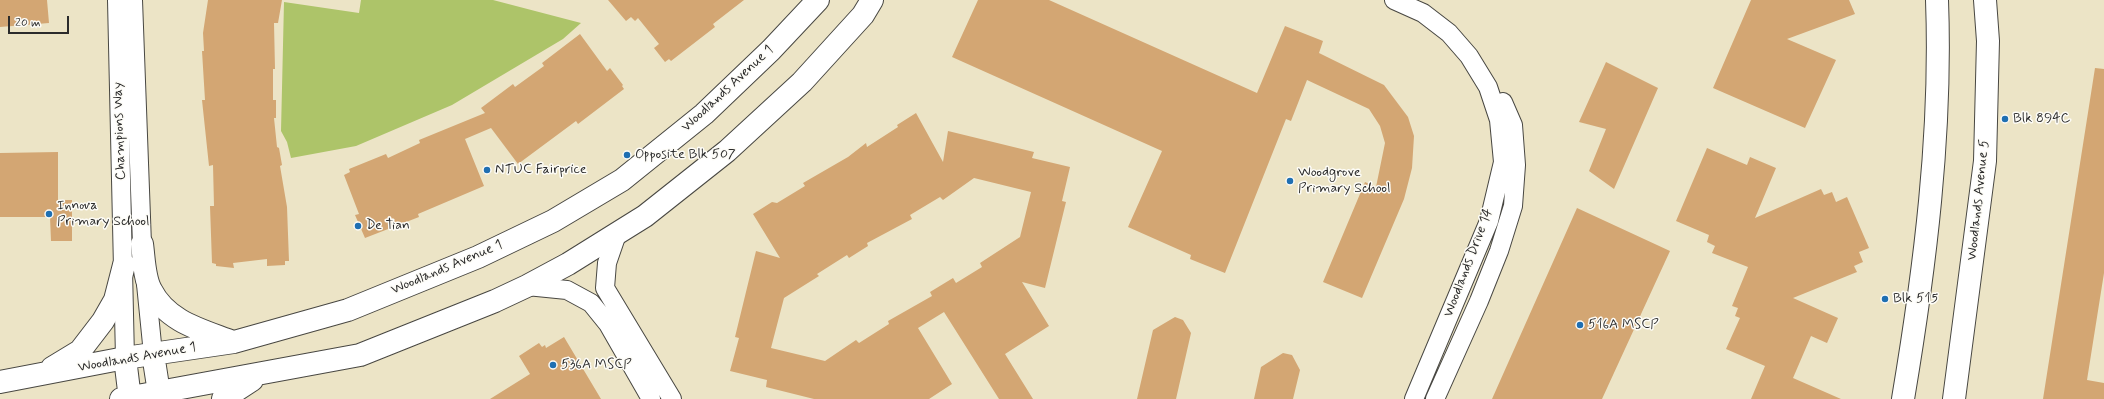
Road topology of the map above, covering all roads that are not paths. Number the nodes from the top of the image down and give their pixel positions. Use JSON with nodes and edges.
{"nodes":[{"id":1,"x":116,"y":0,"type":"edge"},
{"id":2,"x":133,"y":0,"type":"edge"},
{"id":3,"x":818,"y":0,"type":"edge"},
{"id":4,"x":872,"y":0,"type":"edge"},
{"id":5,"x":1394,"y":0,"type":"edge"},
{"id":6,"x":1420,"y":0,"type":"edge"},
{"id":7,"x":1937,"y":0,"type":"edge"},
{"id":8,"x":1985,"y":0,"type":"edge"},
{"id":9,"x":617,"y":234,"type":"junction"},
{"id":10,"x":142,"y":244,"type":"junction"},
{"id":11,"x":124,"y":265,"type":"junction"},
{"id":12,"x":527,"y":286,"type":"junction"},
{"id":13,"x":234,"y":342,"type":"junction"},
{"id":14,"x":153,"y":354,"type":"junction"},
{"id":15,"x":125,"y":358,"type":"junction"},
{"id":16,"x":268,"y":373,"type":"junction"},
{"id":17,"x":41,"y":375,"type":"junction"},
{"id":18,"x":0,"y":382,"type":"edge"},
{"id":19,"x":159,"y":396,"type":"edge"},
{"id":20,"x":127,"y":398,"type":"edge"},
{"id":21,"x":223,"y":399,"type":"edge"},
{"id":22,"x":651,"y":399,"type":"edge"},
{"id":23,"x":672,"y":399,"type":"edge"},
{"id":24,"x":1414,"y":399,"type":"edge"},
{"id":25,"x":1435,"y":399,"type":"edge"},
{"id":26,"x":1903,"y":399,"type":"edge"},
{"id":27,"x":1954,"y":399,"type":"edge"}],
"edges":[{"from":1,"to":11,"type":"street","name":"Champions Way"},
{"from":2,"to":10,"type":"street","name":"Champions Way"},
{"from":3,"to":13,"type":"street","name":"Woodlands Avenue 1"},
{"from":4,"to":9,"type":"street"},
{"from":5,"to":24,"type":"street","name":"Woodlands Drive 14"},
{"from":6,"to":25,"type":"street","name":"Woodlands Drive 14"},
{"from":7,"to":26,"type":"street"},
{"from":8,"to":27,"type":"street","name":"Woodlands Avenue 5"},
{"from":9,"to":12,"type":"street"},
{"from":9,"to":23,"type":"street"},
{"from":10,"to":13,"type":"street"},
{"from":10,"to":14,"type":"street","name":"Champions Way"},
{"from":11,"to":15,"type":"street","name":"Champions Way"},
{"from":11,"to":17,"type":"street"},
{"from":12,"to":16,"type":"street"},
{"from":12,"to":22,"type":"street"},
{"from":13,"to":14,"type":"street","name":"Woodlands Avenue 1"},
{"from":14,"to":15,"type":"street","name":"Woodlands Avenue 1"},
{"from":14,"to":19,"type":"street"},
{"from":15,"to":17,"type":"street","name":"Woodlands Avenue 1"},
{"from":15,"to":20,"type":"street"},
{"from":16,"to":19,"type":"street"},
{"from":16,"to":21,"type":"street"},
{"from":17,"to":18,"type":"street","name":"Woodlands Avenue 1"},
{"from":19,"to":20,"type":"street"}]}
